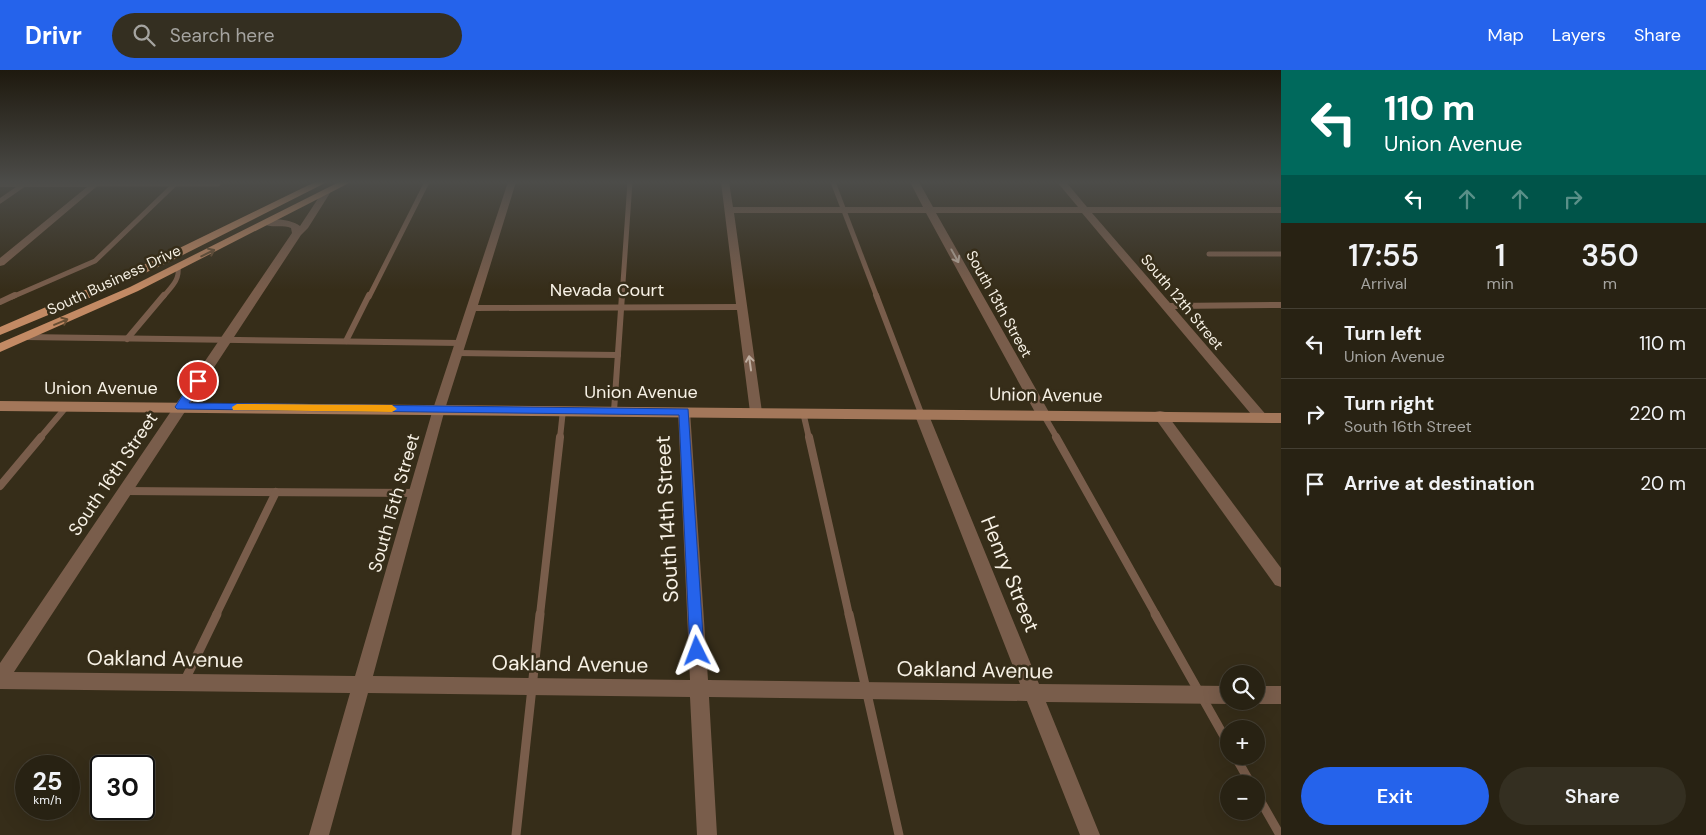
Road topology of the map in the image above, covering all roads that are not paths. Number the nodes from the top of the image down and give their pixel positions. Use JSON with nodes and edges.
{"nodes":[{"id":1,"x":55,"y":218,"type":"edge"},
{"id":2,"x":141,"y":218,"type":"edge"},
{"id":3,"x":260,"y":218,"type":"edge"},
{"id":4,"x":276,"y":218,"type":"edge"},
{"id":5,"x":309,"y":218,"type":"edge"},
{"id":6,"x":409,"y":218,"type":"edge"},
{"id":7,"x":501,"y":218,"type":"edge"},
{"id":8,"x":628,"y":218,"type":"edge"},
{"id":9,"x":730,"y":218,"type":"edge"},
{"id":10,"x":846,"y":218,"type":"edge"},
{"id":11,"x":934,"y":218,"type":"edge"},
{"id":12,"x":1091,"y":218,"type":"edge"},
{"id":13,"x":267,"y":223,"type":"junction"},
{"id":14,"x":297,"y":233,"type":"junction"},
{"id":15,"x":1209,"y":254,"type":"dead end"},
{"id":16,"x":1281,"y":254,"type":"edge"},
{"id":17,"x":0,"y":263,"type":"edge"},
{"id":18,"x":178,"y":267,"type":"junction"},
{"id":19,"x":0,"y":302,"type":"edge"},
{"id":20,"x":1165,"y":306,"type":"junction"},
{"id":21,"x":1281,"y":306,"type":"edge"},
{"id":22,"x":622,"y":307,"type":"junction"},
{"id":23,"x":742,"y":307,"type":"junction"},
{"id":24,"x":472,"y":308,"type":"junction"},
{"id":25,"x":0,"y":331,"type":"edge"},
{"id":26,"x":24,"y":337,"type":"junction"},
{"id":27,"x":127,"y":339,"type":"junction"},
{"id":28,"x":225,"y":340,"type":"junction"},
{"id":29,"x":346,"y":341,"type":"junction"},
{"id":30,"x":0,"y":348,"type":"edge"},
{"id":31,"x":459,"y":348,"type":"junction"},
{"id":32,"x":618,"y":355,"type":"junction"},
{"id":33,"x":0,"y":406,"type":"edge"},
{"id":34,"x":67,"y":406,"type":"junction"},
{"id":35,"x":181,"y":407,"type":"junction"},
{"id":36,"x":440,"y":409,"type":"junction"},
{"id":37,"x":563,"y":410,"type":"junction"},
{"id":38,"x":614,"y":410,"type":"junction"},
{"id":39,"x":684,"y":411,"type":"junction"},
{"id":40,"x":756,"y":412,"type":"junction"},
{"id":41,"x":803,"y":412,"type":"junction"},
{"id":42,"x":921,"y":413,"type":"junction"},
{"id":43,"x":1043,"y":414,"type":"junction"},
{"id":44,"x":1160,"y":415,"type":"junction"},
{"id":45,"x":1261,"y":417,"type":"junction"},
{"id":46,"x":1280,"y":418,"type":"edge"},
{"id":47,"x":0,"y":486,"type":"edge"},
{"id":48,"x":125,"y":491,"type":"junction"},
{"id":49,"x":276,"y":492,"type":"junction"},
{"id":50,"x":416,"y":493,"type":"junction"},
{"id":51,"x":1281,"y":580,"type":"edge"},
{"id":52,"x":0,"y":679,"type":"edge"},
{"id":53,"x":184,"y":682,"type":"junction"},
{"id":54,"x":363,"y":684,"type":"junction"},
{"id":55,"x":533,"y":686,"type":"junction"},
{"id":56,"x":699,"y":689,"type":"junction"},
{"id":57,"x":867,"y":691,"type":"junction"},
{"id":58,"x":1033,"y":693,"type":"junction"},
{"id":59,"x":1200,"y":695,"type":"junction"},
{"id":60,"x":1220,"y":695,"type":"edge"},
{"id":61,"x":1265,"y":695,"type":"edge"},
{"id":62,"x":1281,"y":695,"type":"edge"},
{"id":63,"x":1220,"y":729,"type":"edge"},
{"id":64,"x":1265,"y":809,"type":"edge"},
{"id":65,"x":319,"y":835,"type":"edge"},
{"id":66,"x":516,"y":835,"type":"edge"},
{"id":67,"x":707,"y":835,"type":"edge"},
{"id":68,"x":900,"y":835,"type":"edge"},
{"id":69,"x":1090,"y":835,"type":"edge"},
{"id":70,"x":1280,"y":835,"type":"edge"}],
"edges":[{"from":1,"to":17,"type":"street"},
{"from":2,"to":19,"type":"lane"},
{"from":3,"to":25,"type":"main road","name":"South Business Drive"},
{"from":4,"to":13,"type":"main road","name":"South Business Drive"},
{"from":5,"to":14,"type":"street","name":"South 16th Street"},
{"from":6,"to":29,"type":"lane"},
{"from":7,"to":24,"type":"street","name":"South 15th Street"},
{"from":8,"to":22,"type":"lane"},
{"from":9,"to":23,"type":"street"},
{"from":10,"to":42,"type":"lane"},
{"from":11,"to":43,"type":"street","name":"South 13th Street","one_way":true},
{"from":12,"to":20,"type":"street","name":"South 12th Street"},
{"from":13,"to":14,"type":"street"},
{"from":18,"to":13,"type":"main road","name":"South Business Drive","one_way":true},
{"from":14,"to":28,"type":"street","name":"South 16th Street"},
{"from":15,"to":16,"type":"lane"},
{"from":26,"to":18,"type":"main road","name":"South Business Drive","one_way":true},
{"from":18,"to":27,"type":"lane"},
{"from":20,"to":21,"type":"street"},
{"from":20,"to":45,"type":"street","name":"South 12th Street"},
{"from":22,"to":23,"type":"street","name":"Nevada Court"},
{"from":22,"to":24,"type":"street","name":"Nevada Court"},
{"from":22,"to":32,"type":"lane"},
{"from":40,"to":23,"type":"street","one_way":true},
{"from":24,"to":31,"type":"street","name":"South 15th Street"},
{"from":26,"to":27,"type":"lane"},
{"from":26,"to":30,"type":"main road","name":"South Business Drive"},
{"from":27,"to":28,"type":"lane"},
{"from":28,"to":29,"type":"lane"},
{"from":28,"to":35,"type":"street","name":"South 16th Street"},
{"from":29,"to":31,"type":"lane"},
{"from":31,"to":32,"type":"lane"},
{"from":31,"to":36,"type":"street","name":"South 15th Street"},
{"from":32,"to":38,"type":"lane"},
{"from":33,"to":34,"type":"street","name":"Union Avenue"},
{"from":34,"to":35,"type":"street","name":"Union Avenue"},
{"from":34,"to":47,"type":"lane"},
{"from":35,"to":36,"type":"street","name":"Union Avenue"},
{"from":35,"to":48,"type":"street","name":"South 16th Street"},
{"from":36,"to":37,"type":"street","name":"Union Avenue"},
{"from":36,"to":50,"type":"street","name":"South 15th Street"},
{"from":37,"to":38,"type":"street","name":"Union Avenue"},
{"from":37,"to":55,"type":"lane"},
{"from":38,"to":39,"type":"street","name":"Union Avenue"},
{"from":39,"to":40,"type":"street","name":"Union Avenue"},
{"from":39,"to":56,"type":"street","name":"South 14th Street"},
{"from":40,"to":41,"type":"street","name":"Union Avenue"},
{"from":41,"to":42,"type":"street","name":"Union Avenue"},
{"from":41,"to":57,"type":"lane"},
{"from":42,"to":43,"type":"street","name":"Union Avenue"},
{"from":42,"to":58,"type":"street","name":"Henry Street"},
{"from":43,"to":44,"type":"street","name":"Union Avenue"},
{"from":43,"to":59,"type":"lane"},
{"from":44,"to":45,"type":"street","name":"Union Avenue"},
{"from":44,"to":51,"type":"street"},
{"from":45,"to":46,"type":"street","name":"Union Avenue"},
{"from":48,"to":49,"type":"lane"},
{"from":48,"to":52,"type":"street","name":"South 16th Street"},
{"from":49,"to":50,"type":"lane"},
{"from":49,"to":53,"type":"lane"},
{"from":50,"to":54,"type":"street","name":"South 15th Street"},
{"from":52,"to":53,"type":"street","name":"Oakland Avenue"},
{"from":53,"to":54,"type":"street","name":"Oakland Avenue"},
{"from":54,"to":55,"type":"street","name":"Oakland Avenue"},
{"from":54,"to":65,"type":"street","name":"South 15th Street"},
{"from":55,"to":56,"type":"street","name":"Oakland Avenue"},
{"from":55,"to":66,"type":"lane"},
{"from":56,"to":57,"type":"street","name":"Oakland Avenue"},
{"from":56,"to":67,"type":"street","name":"South 14th Street"},
{"from":57,"to":58,"type":"street","name":"Oakland Avenue"},
{"from":57,"to":68,"type":"lane"},
{"from":58,"to":59,"type":"street","name":"Oakland Avenue"},
{"from":58,"to":69,"type":"street","name":"Henry Street"},
{"from":59,"to":60,"type":"street","name":"Oakland Avenue"},
{"from":59,"to":63,"type":"lane"},
{"from":61,"to":62,"type":"street"},
{"from":64,"to":70,"type":"lane"}]}
